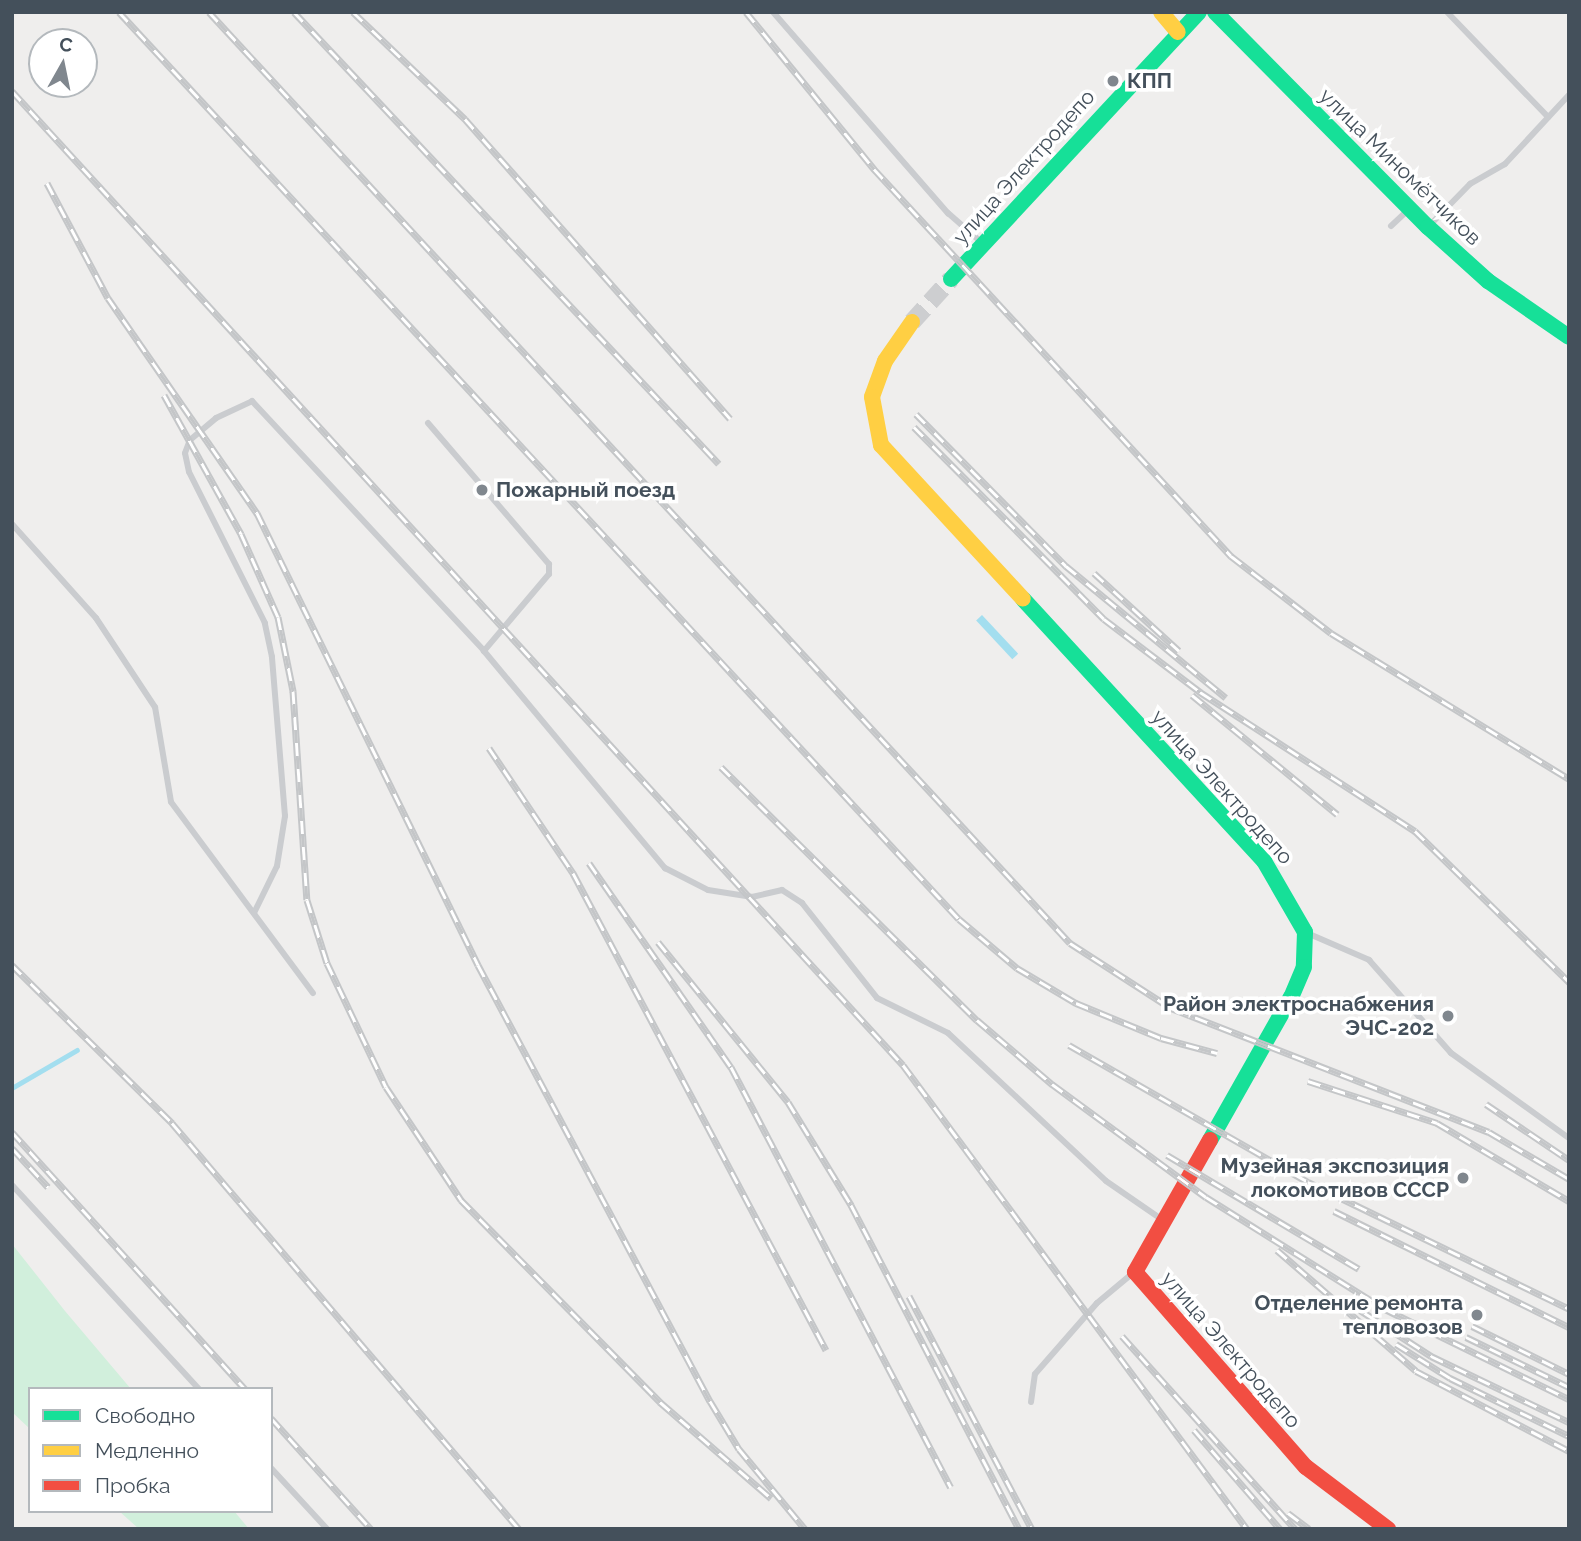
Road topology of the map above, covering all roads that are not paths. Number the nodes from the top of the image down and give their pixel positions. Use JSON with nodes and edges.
{"nodes":[{"id":1,"x":773,"y":12,"type":"edge"},
{"id":2,"x":1161,"y":12,"type":"edge"},
{"id":3,"x":1199,"y":12,"type":"edge"},
{"id":4,"x":1215,"y":12,"type":"edge"},
{"id":5,"x":1447,"y":12,"type":"edge"},
{"id":6,"x":1178,"y":32,"type":"junction"},
{"id":7,"x":1569,"y":95,"type":"edge"},
{"id":8,"x":1548,"y":117,"type":"junction"},
{"id":9,"x":1409,"y":209,"type":"junction"},
{"id":10,"x":1391,"y":226,"type":"dead end"},
{"id":11,"x":1427,"y":227,"type":"junction"},
{"id":12,"x":981,"y":242,"type":"junction"},
{"id":13,"x":951,"y":279,"type":"tunnel mouth"},
{"id":14,"x":912,"y":322,"type":"tunnel mouth"},
{"id":15,"x":1569,"y":337,"type":"edge"},
{"id":16,"x":428,"y":423,"type":"dead end"},
{"id":17,"x":12,"y":524,"type":"edge"},
{"id":18,"x":484,"y":651,"type":"junction"},
{"id":19,"x":254,"y":913,"type":"junction"},
{"id":20,"x":1305,"y":932,"type":"junction"},
{"id":21,"x":313,"y":993,"type":"dead end"},
{"id":22,"x":1569,"y":1138,"type":"edge"},
{"id":23,"x":12,"y":1185,"type":"edge"},
{"id":24,"x":1161,"y":1219,"type":"junction"},
{"id":25,"x":1135,"y":1272,"type":"junction"},
{"id":26,"x":197,"y":1387,"type":"edge"},
{"id":27,"x":1031,"y":1402,"type":"dead end"},
{"id":28,"x":273,"y":1470,"type":"edge"},
{"id":29,"x":327,"y":1529,"type":"edge"},
{"id":30,"x":1388,"y":1529,"type":"edge"}],
"edges":[{"from":1,"to":12,"type":"lane"},
{"from":2,"to":6,"type":"street"},
{"from":3,"to":6,"type":"street","name":"улица Электродепо"},
{"from":4,"to":9,"type":"street","name":"улица Миномётчиков"},
{"from":5,"to":8,"type":"lane"},
{"from":6,"to":12,"type":"street","name":"улица Электродепо"},
{"from":7,"to":8,"type":"lane"},
{"from":8,"to":11,"type":"lane"},
{"from":9,"to":10,"type":"lane"},
{"from":9,"to":11,"type":"street","name":"улица Миномётчиков"},
{"from":11,"to":15,"type":"street","name":"улица Миномётчиков"},
{"from":12,"to":13,"type":"street","name":"улица Электродепо"},
{"from":14,"to":20,"type":"street","name":"улица Электродепо"},
{"from":16,"to":18,"type":"lane"},
{"from":17,"to":19,"type":"lane"},
{"from":18,"to":19,"type":"lane"},
{"from":18,"to":24,"type":"lane"},
{"from":19,"to":21,"type":"lane"},
{"from":20,"to":22,"type":"lane"},
{"from":20,"to":24,"type":"street","name":"улица Электродепо"},
{"from":23,"to":26,"type":"lane"},
{"from":24,"to":25,"type":"street","name":"улица Электродепо"},
{"from":25,"to":27,"type":"lane"},
{"from":25,"to":30,"type":"street","name":"улица Электродепо"},
{"from":28,"to":29,"type":"lane"}]}
